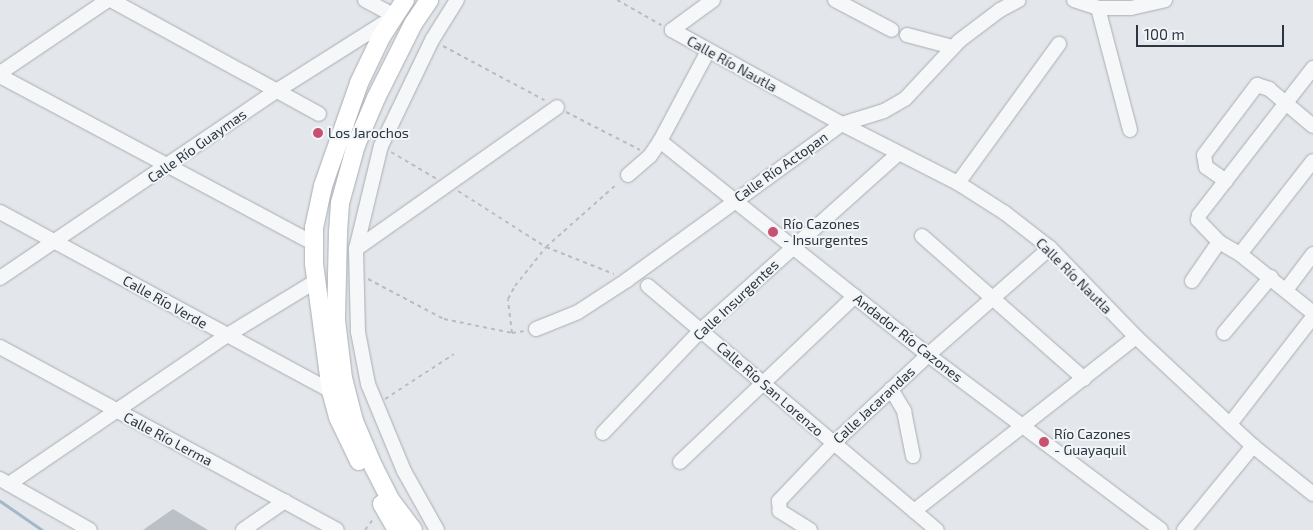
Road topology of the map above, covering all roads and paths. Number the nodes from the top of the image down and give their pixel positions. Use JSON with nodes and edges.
{"nodes":[{"id":1,"x":109,"y":0,"type":"edge"},
{"id":2,"x":365,"y":0,"type":"edge"},
{"id":3,"x":405,"y":0,"type":"edge"},
{"id":4,"x":429,"y":0,"type":"edge"},
{"id":5,"x":456,"y":0,"type":"edge"},
{"id":6,"x":618,"y":0,"type":"edge"},
{"id":7,"x":713,"y":0,"type":"edge"},
{"id":8,"x":835,"y":0,"type":"edge"},
{"id":9,"x":1019,"y":0,"type":"edge"},
{"id":10,"x":1074,"y":0,"type":"edge"},
{"id":11,"x":1164,"y":0,"type":"edge"},
{"id":12,"x":1098,"y":8,"type":"junction"},
{"id":13,"x":394,"y":16,"type":"junction"},
{"id":14,"x":672,"y":30,"type":"junction"},
{"id":15,"x":892,"y":30,"type":"dead end"},
{"id":16,"x":907,"y":35,"type":"dead end"},
{"id":17,"x":432,"y":40,"type":"junction"},
{"id":18,"x":1059,"y":44,"type":"dead end"},
{"id":19,"x":952,"y":47,"type":"junction"},
{"id":20,"x":708,"y":51,"type":"junction"},
{"id":21,"x":1313,"y":68,"type":"edge"},
{"id":22,"x":0,"y":75,"type":"edge"},
{"id":23,"x":278,"y":90,"type":"junction"},
{"id":24,"x":1285,"y":103,"type":"junction"},
{"id":25,"x":556,"y":107,"type":"junction"},
{"id":26,"x":319,"y":114,"type":"dead end"},
{"id":27,"x":842,"y":124,"type":"junction"},
{"id":28,"x":1313,"y":126,"type":"edge"},
{"id":29,"x":1130,"y":130,"type":"dead end"},
{"id":30,"x":660,"y":141,"type":"junction"},
{"id":31,"x":380,"y":146,"type":"junction"},
{"id":32,"x":898,"y":154,"type":"junction"},
{"id":33,"x":650,"y":156,"type":"junction"},
{"id":34,"x":1313,"y":161,"type":"edge"},
{"id":35,"x":167,"y":167,"type":"junction"},
{"id":36,"x":628,"y":175,"type":"joint"},
{"id":37,"x":1226,"y":181,"type":"junction"},
{"id":38,"x":958,"y":183,"type":"junction"},
{"id":39,"x":449,"y":186,"type":"junction"},
{"id":40,"x":734,"y":200,"type":"junction"},
{"id":41,"x":0,"y":212,"type":"edge"},
{"id":42,"x":922,"y":236,"type":"dead end"},
{"id":43,"x":54,"y":241,"type":"junction"},
{"id":44,"x":1219,"y":242,"type":"junction"},
{"id":45,"x":314,"y":244,"type":"junction"},
{"id":46,"x":546,"y":247,"type":"junction"},
{"id":47,"x":792,"y":247,"type":"junction"},
{"id":48,"x":356,"y":248,"type":"junction"},
{"id":49,"x":1050,"y":248,"type":"junction"},
{"id":50,"x":1240,"y":254,"type":"junction"},
{"id":51,"x":1313,"y":254,"type":"edge"},
{"id":52,"x":357,"y":274,"type":"junction"},
{"id":53,"x":1270,"y":277,"type":"junction"},
{"id":54,"x":0,"y":278,"type":"edge"},
{"id":55,"x":627,"y":280,"type":"junction"},
{"id":56,"x":316,"y":281,"type":"junction"},
{"id":57,"x":1192,"y":281,"type":"dead end"},
{"id":58,"x":648,"y":286,"type":"dead end"},
{"id":59,"x":1286,"y":290,"type":"junction"},
{"id":60,"x":854,"y":296,"type":"junction"},
{"id":61,"x":994,"y":298,"type":"junction"},
{"id":62,"x":1313,"y":313,"type":"edge"},
{"id":63,"x":1313,"y":317,"type":"edge"},
{"id":64,"x":536,"y":328,"type":"joint"},
{"id":65,"x":701,"y":330,"type":"junction"},
{"id":66,"x":512,"y":333,"type":"junction"},
{"id":67,"x":1224,"y":333,"type":"dead end"},
{"id":68,"x":226,"y":336,"type":"junction"},
{"id":69,"x":1136,"y":337,"type":"junction"},
{"id":70,"x":0,"y":347,"type":"edge"},
{"id":71,"x":454,"y":354,"type":"dead end"},
{"id":72,"x":928,"y":355,"type":"junction"},
{"id":73,"x":1084,"y":379,"type":"junction"},
{"id":74,"x":765,"y":383,"type":"junction"},
{"id":75,"x":891,"y":389,"type":"junction"},
{"id":76,"x":331,"y":391,"type":"junction"},
{"id":77,"x":375,"y":405,"type":"junction"},
{"id":78,"x":115,"y":411,"type":"junction"},
{"id":79,"x":1230,"y":424,"type":"junction"},
{"id":80,"x":1021,"y":425,"type":"junction"},
{"id":81,"x":603,"y":433,"type":"dead end"},
{"id":82,"x":834,"y":443,"type":"junction"},
{"id":83,"x":1253,"y":446,"type":"junction"},
{"id":84,"x":913,"y":456,"type":"dead end"},
{"id":85,"x":680,"y":462,"type":"dead end"},
{"id":86,"x":4,"y":481,"type":"edge"},
{"id":87,"x":1313,"y":494,"type":"edge"},
{"id":88,"x":285,"y":501,"type":"junction"},
{"id":89,"x":914,"y":511,"type":"junction"},
{"id":90,"x":90,"y":530,"type":"edge"},
{"id":91,"x":243,"y":530,"type":"edge"},
{"id":92,"x":337,"y":530,"type":"edge"},
{"id":93,"x":397,"y":530,"type":"edge"},
{"id":94,"x":413,"y":530,"type":"edge"},
{"id":95,"x":437,"y":530,"type":"edge"},
{"id":96,"x":810,"y":530,"type":"edge"},
{"id":97,"x":937,"y":530,"type":"edge"},
{"id":98,"x":1161,"y":530,"type":"edge"},
{"id":99,"x":1184,"y":530,"type":"edge"}],
"edges":[{"from":1,"to":22,"type":"street"},
{"from":1,"to":23,"type":"street"},
{"from":2,"to":13,"type":"street"},
{"from":3,"to":13,"type":"main road"},
{"from":4,"to":94,"type":"main road"},
{"from":5,"to":17,"type":"street"},
{"from":6,"to":14,"type":"path"},
{"from":7,"to":14,"type":"street"},
{"from":8,"to":15,"type":"street"},
{"from":9,"to":19,"type":"street","name":"Calle Río Actopan"},
{"from":10,"to":12,"type":"street"},
{"from":11,"to":12,"type":"street"},
{"from":12,"to":29,"type":"street"},
{"from":13,"to":23,"type":"street","name":"Calle Río Guaymas"},
{"from":13,"to":45,"type":"main road"},
{"from":14,"to":20,"type":"street","name":"Calle Río Nautla"},
{"from":16,"to":19,"type":"street"},
{"from":17,"to":25,"type":"path"},
{"from":17,"to":31,"type":"street"},
{"from":18,"to":38,"type":"street"},
{"from":19,"to":27,"type":"street","name":"Calle Río Actopan"},
{"from":20,"to":27,"type":"street","name":"Calle Río Nautla"},
{"from":20,"to":30,"type":"street"},
{"from":21,"to":24,"type":"street"},
{"from":22,"to":35,"type":"street"},
{"from":23,"to":26,"type":"street"},
{"from":23,"to":35,"type":"street","name":"Calle Río Guaymas"},
{"from":24,"to":28,"type":"street"},
{"from":24,"to":37,"type":"street"},
{"from":24,"to":37,"type":"street"},
{"from":25,"to":33,"type":"path"},
{"from":25,"to":39,"type":"street"},
{"from":27,"to":32,"type":"street","name":"Calle Río Nautla"},
{"from":27,"to":40,"type":"street","name":"Calle Río Actopan"},
{"from":30,"to":33,"type":"street"},
{"from":30,"to":40,"type":"street","name":"Andador Río Cazones"},
{"from":31,"to":39,"type":"path"},
{"from":31,"to":48,"type":"street"},
{"from":32,"to":38,"type":"street","name":"Calle Río Nautla"},
{"from":32,"to":47,"type":"street","name":"Calle Insurgentes"},
{"from":33,"to":36,"type":"street"},
{"from":34,"to":50,"type":"street"},
{"from":35,"to":43,"type":"street","name":"Calle Río Guaymas"},
{"from":35,"to":45,"type":"street"},
{"from":36,"to":46,"type":"path"},
{"from":37,"to":44,"type":"street"},
{"from":38,"to":49,"type":"street","name":"Calle Río Nautla"},
{"from":39,"to":46,"type":"path"},
{"from":39,"to":48,"type":"street"},
{"from":40,"to":47,"type":"street","name":"Andador Río Cazones"},
{"from":40,"to":55,"type":"street","name":"Calle Río Actopan"},
{"from":41,"to":43,"type":"street","name":"Calle Río Verde"},
{"from":42,"to":61,"type":"street"},
{"from":43,"to":54,"type":"street","name":"Calle Río Guaymas"},
{"from":43,"to":68,"type":"street","name":"Calle Río Verde"},
{"from":44,"to":50,"type":"street"},
{"from":44,"to":57,"type":"street"},
{"from":45,"to":56,"type":"main road"},
{"from":46,"to":55,"type":"path"},
{"from":46,"to":66,"type":"path"},
{"from":47,"to":60,"type":"street","name":"Andador Río Cazones"},
{"from":47,"to":65,"type":"street","name":"Calle Insurgentes"},
{"from":48,"to":52,"type":"street"},
{"from":49,"to":61,"type":"street","name":"Calle Jacarandas"},
{"from":49,"to":69,"type":"street","name":"Calle Río Nautla"},
{"from":50,"to":53,"type":"street"},
{"from":51,"to":59,"type":"street"},
{"from":52,"to":66,"type":"path"},
{"from":52,"to":77,"type":"street"},
{"from":53,"to":59,"type":"street"},
{"from":53,"to":67,"type":"street"},
{"from":55,"to":64,"type":"street","name":"Calle Río Actopan"},
{"from":56,"to":68,"type":"street"},
{"from":56,"to":76,"type":"main road"},
{"from":58,"to":65,"type":"street","name":"Calle Río San Lorenzo"},
{"from":59,"to":62,"type":"street"},
{"from":60,"to":72,"type":"street","name":"Andador Río Cazones"},
{"from":60,"to":74,"type":"street"},
{"from":61,"to":72,"type":"street","name":"Calle Jacarandas"},
{"from":61,"to":73,"type":"street"},
{"from":63,"to":79,"type":"street"},
{"from":64,"to":66,"type":"path"},
{"from":65,"to":74,"type":"street","name":"Calle Río San Lorenzo"},
{"from":65,"to":81,"type":"street","name":"Calle Insurgentes"},
{"from":68,"to":76,"type":"street","name":"Calle Río Verde"},
{"from":68,"to":78,"type":"street"},
{"from":69,"to":73,"type":"street"},
{"from":69,"to":79,"type":"street","name":"Calle Río Nautla"},
{"from":70,"to":78,"type":"street","name":"Calle Río Lerma"},
{"from":71,"to":77,"type":"path"},
{"from":72,"to":75,"type":"street","name":"Calle Jacarandas"},
{"from":72,"to":80,"type":"street","name":"Andador Río Cazones"},
{"from":73,"to":80,"type":"street"},
{"from":74,"to":82,"type":"street","name":"Calle Río San Lorenzo"},
{"from":74,"to":85,"type":"street"},
{"from":75,"to":82,"type":"street","name":"Calle Jacarandas"},
{"from":75,"to":84,"type":"street"},
{"from":76,"to":93,"type":"main road"},
{"from":77,"to":95,"type":"street"},
{"from":78,"to":86,"type":"street"},
{"from":78,"to":88,"type":"street","name":"Calle Río Lerma"},
{"from":79,"to":83,"type":"street","name":"Calle Río Nautla"},
{"from":80,"to":89,"type":"street"},
{"from":80,"to":98,"type":"street","name":"Andador Río Cazones"},
{"from":82,"to":89,"type":"street","name":"Calle Río San Lorenzo"},
{"from":82,"to":96,"type":"street","name":"Calle Jacarandas"},
{"from":83,"to":87,"type":"street","name":"Calle Río Nautla"},
{"from":83,"to":99,"type":"street"},
{"from":86,"to":90,"type":"street"},
{"from":88,"to":91,"type":"street"},
{"from":88,"to":92,"type":"street","name":"Calle Río Lerma"},
{"from":89,"to":97,"type":"street","name":"Calle Río San Lorenzo"}]}
